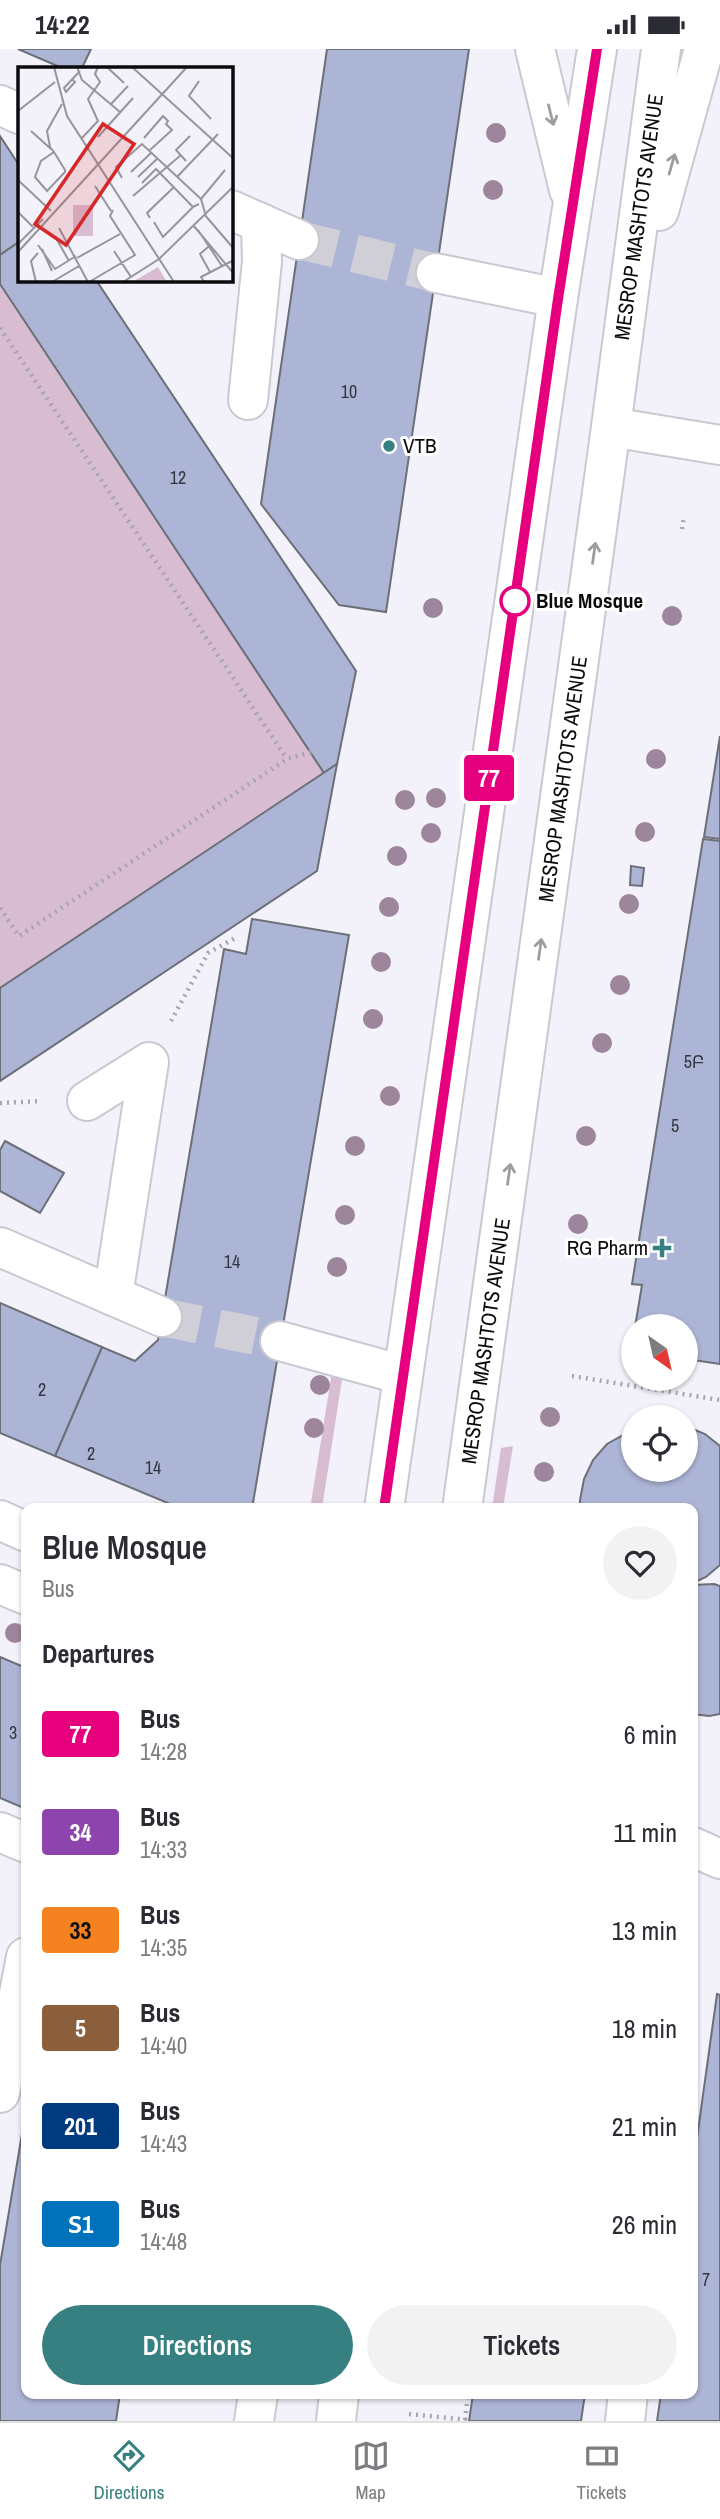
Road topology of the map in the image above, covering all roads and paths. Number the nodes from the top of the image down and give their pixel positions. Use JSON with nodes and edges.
{"nodes":[{"id":1,"x":535,"y":49,"type":"edge"},
{"id":2,"x":597,"y":49,"type":"edge"},
{"id":3,"x":661,"y":49,"type":"edge"},
{"id":4,"x":704,"y":49,"type":"edge"},
{"id":5,"x":0,"y":105,"type":"edge"},
{"id":6,"x":18,"y":114,"type":"edge"},
{"id":7,"x":573,"y":209,"type":"junction"},
{"id":8,"x":246,"y":216,"type":"edge"},
{"id":9,"x":299,"y":240,"type":"tunnel mouth"},
{"id":10,"x":436,"y":273,"type":"tunnel mouth"},
{"id":11,"x":558,"y":299,"type":"junction"},
{"id":12,"x":0,"y":328,"type":"edge"},
{"id":13,"x":621,"y":348,"type":"junction"},
{"id":14,"x":248,"y":400,"type":"dead end"},
{"id":15,"x":611,"y":427,"type":"junction"},
{"id":16,"x":720,"y":445,"type":"edge"},
{"id":17,"x":684,"y":516,"type":"dead end"},
{"id":18,"x":682,"y":529,"type":"dead end"},
{"id":19,"x":311,"y":752,"type":"dead end"},
{"id":20,"x":287,"y":759,"type":"junction"},
{"id":21,"x":0,"y":908,"type":"edge"},
{"id":22,"x":237,"y":937,"type":"dead end"},
{"id":23,"x":149,"y":1062,"type":"junction"},
{"id":24,"x":87,"y":1101,"type":"dead end"},
{"id":25,"x":0,"y":1247,"type":"edge"},
{"id":26,"x":113,"y":1296,"type":"junction"},
{"id":27,"x":162,"y":1317,"type":"tunnel mouth"},
{"id":28,"x":280,"y":1341,"type":"tunnel mouth"},
{"id":29,"x":403,"y":1375,"type":"junction"},
{"id":30,"x":572,"y":1376,"type":"dead end"},
{"id":31,"x":720,"y":1400,"type":"edge"},
{"id":32,"x":385,"y":1503,"type":"edge"},
{"id":33,"x":464,"y":1503,"type":"edge"},
{"id":34,"x":0,"y":1520,"type":"edge"},
{"id":35,"x":21,"y":1530,"type":"edge"},
{"id":36,"x":0,"y":1584,"type":"edge"},
{"id":37,"x":21,"y":1593,"type":"edge"},
{"id":38,"x":0,"y":1832,"type":"edge"},
{"id":39,"x":21,"y":1841,"type":"edge"},
{"id":40,"x":698,"y":1849,"type":"edge"},
{"id":41,"x":720,"y":1859,"type":"edge"},
{"id":42,"x":21,"y":1983,"type":"edge"},
{"id":43,"x":0,"y":2093,"type":"edge"},
{"id":44,"x":257,"y":2399,"type":"edge"},
{"id":45,"x":338,"y":2399,"type":"edge"},
{"id":46,"x":468,"y":2399,"type":"edge"},
{"id":47,"x":627,"y":2399,"type":"edge"},
{"id":48,"x":409,"y":2414,"type":"dead end"},
{"id":49,"x":466,"y":2420,"type":"edge"},
{"id":50,"x":254,"y":2421,"type":"edge"},
{"id":51,"x":335,"y":2421,"type":"edge"},
{"id":52,"x":625,"y":2421,"type":"edge"}],
"edges":[{"from":1,"to":7,"type":"main road","one_way":true},
{"from":2,"to":7,"type":"main road"},
{"from":3,"to":13,"type":"main road","name":"MESROP MASHTOTS AVENUE"},
{"from":13,"to":4,"type":"main road","one_way":true},
{"from":5,"to":6,"type":"main road"},
{"from":7,"to":11,"type":"main road"},
{"from":8,"to":9,"type":"main road"},
{"from":8,"to":14,"type":"main road"},
{"from":10,"to":11,"type":"main road"},
{"from":11,"to":29,"type":"main road"},
{"from":12,"to":20,"type":"path"},
{"from":13,"to":15,"type":"main road","name":"MESROP MASHTOTS AVENUE"},
{"from":15,"to":16,"type":"main road"},
{"from":33,"to":15,"type":"main road","name":"MESROP MASHTOTS AVENUE","one_way":true},
{"from":17,"to":18,"type":"path"},
{"from":19,"to":20,"type":"path"},
{"from":20,"to":21,"type":"path"},
{"from":22,"to":23,"type":"path"},
{"from":23,"to":24,"type":"main road"},
{"from":23,"to":26,"type":"main road"},
{"from":25,"to":26,"type":"main road"},
{"from":26,"to":27,"type":"main road"},
{"from":28,"to":29,"type":"main road"},
{"from":29,"to":32,"type":"main road"},
{"from":30,"to":31,"type":"path"},
{"from":34,"to":35,"type":"main road"},
{"from":36,"to":37,"type":"main road"},
{"from":38,"to":39,"type":"main road"},
{"from":40,"to":41,"type":"main road"},
{"from":42,"to":43,"type":"main road"},
{"from":44,"to":50,"type":"main road"},
{"from":45,"to":51,"type":"main road"},
{"from":46,"to":49,"type":"path"},
{"from":47,"to":52,"type":"main road"},
{"from":48,"to":49,"type":"path"}]}
